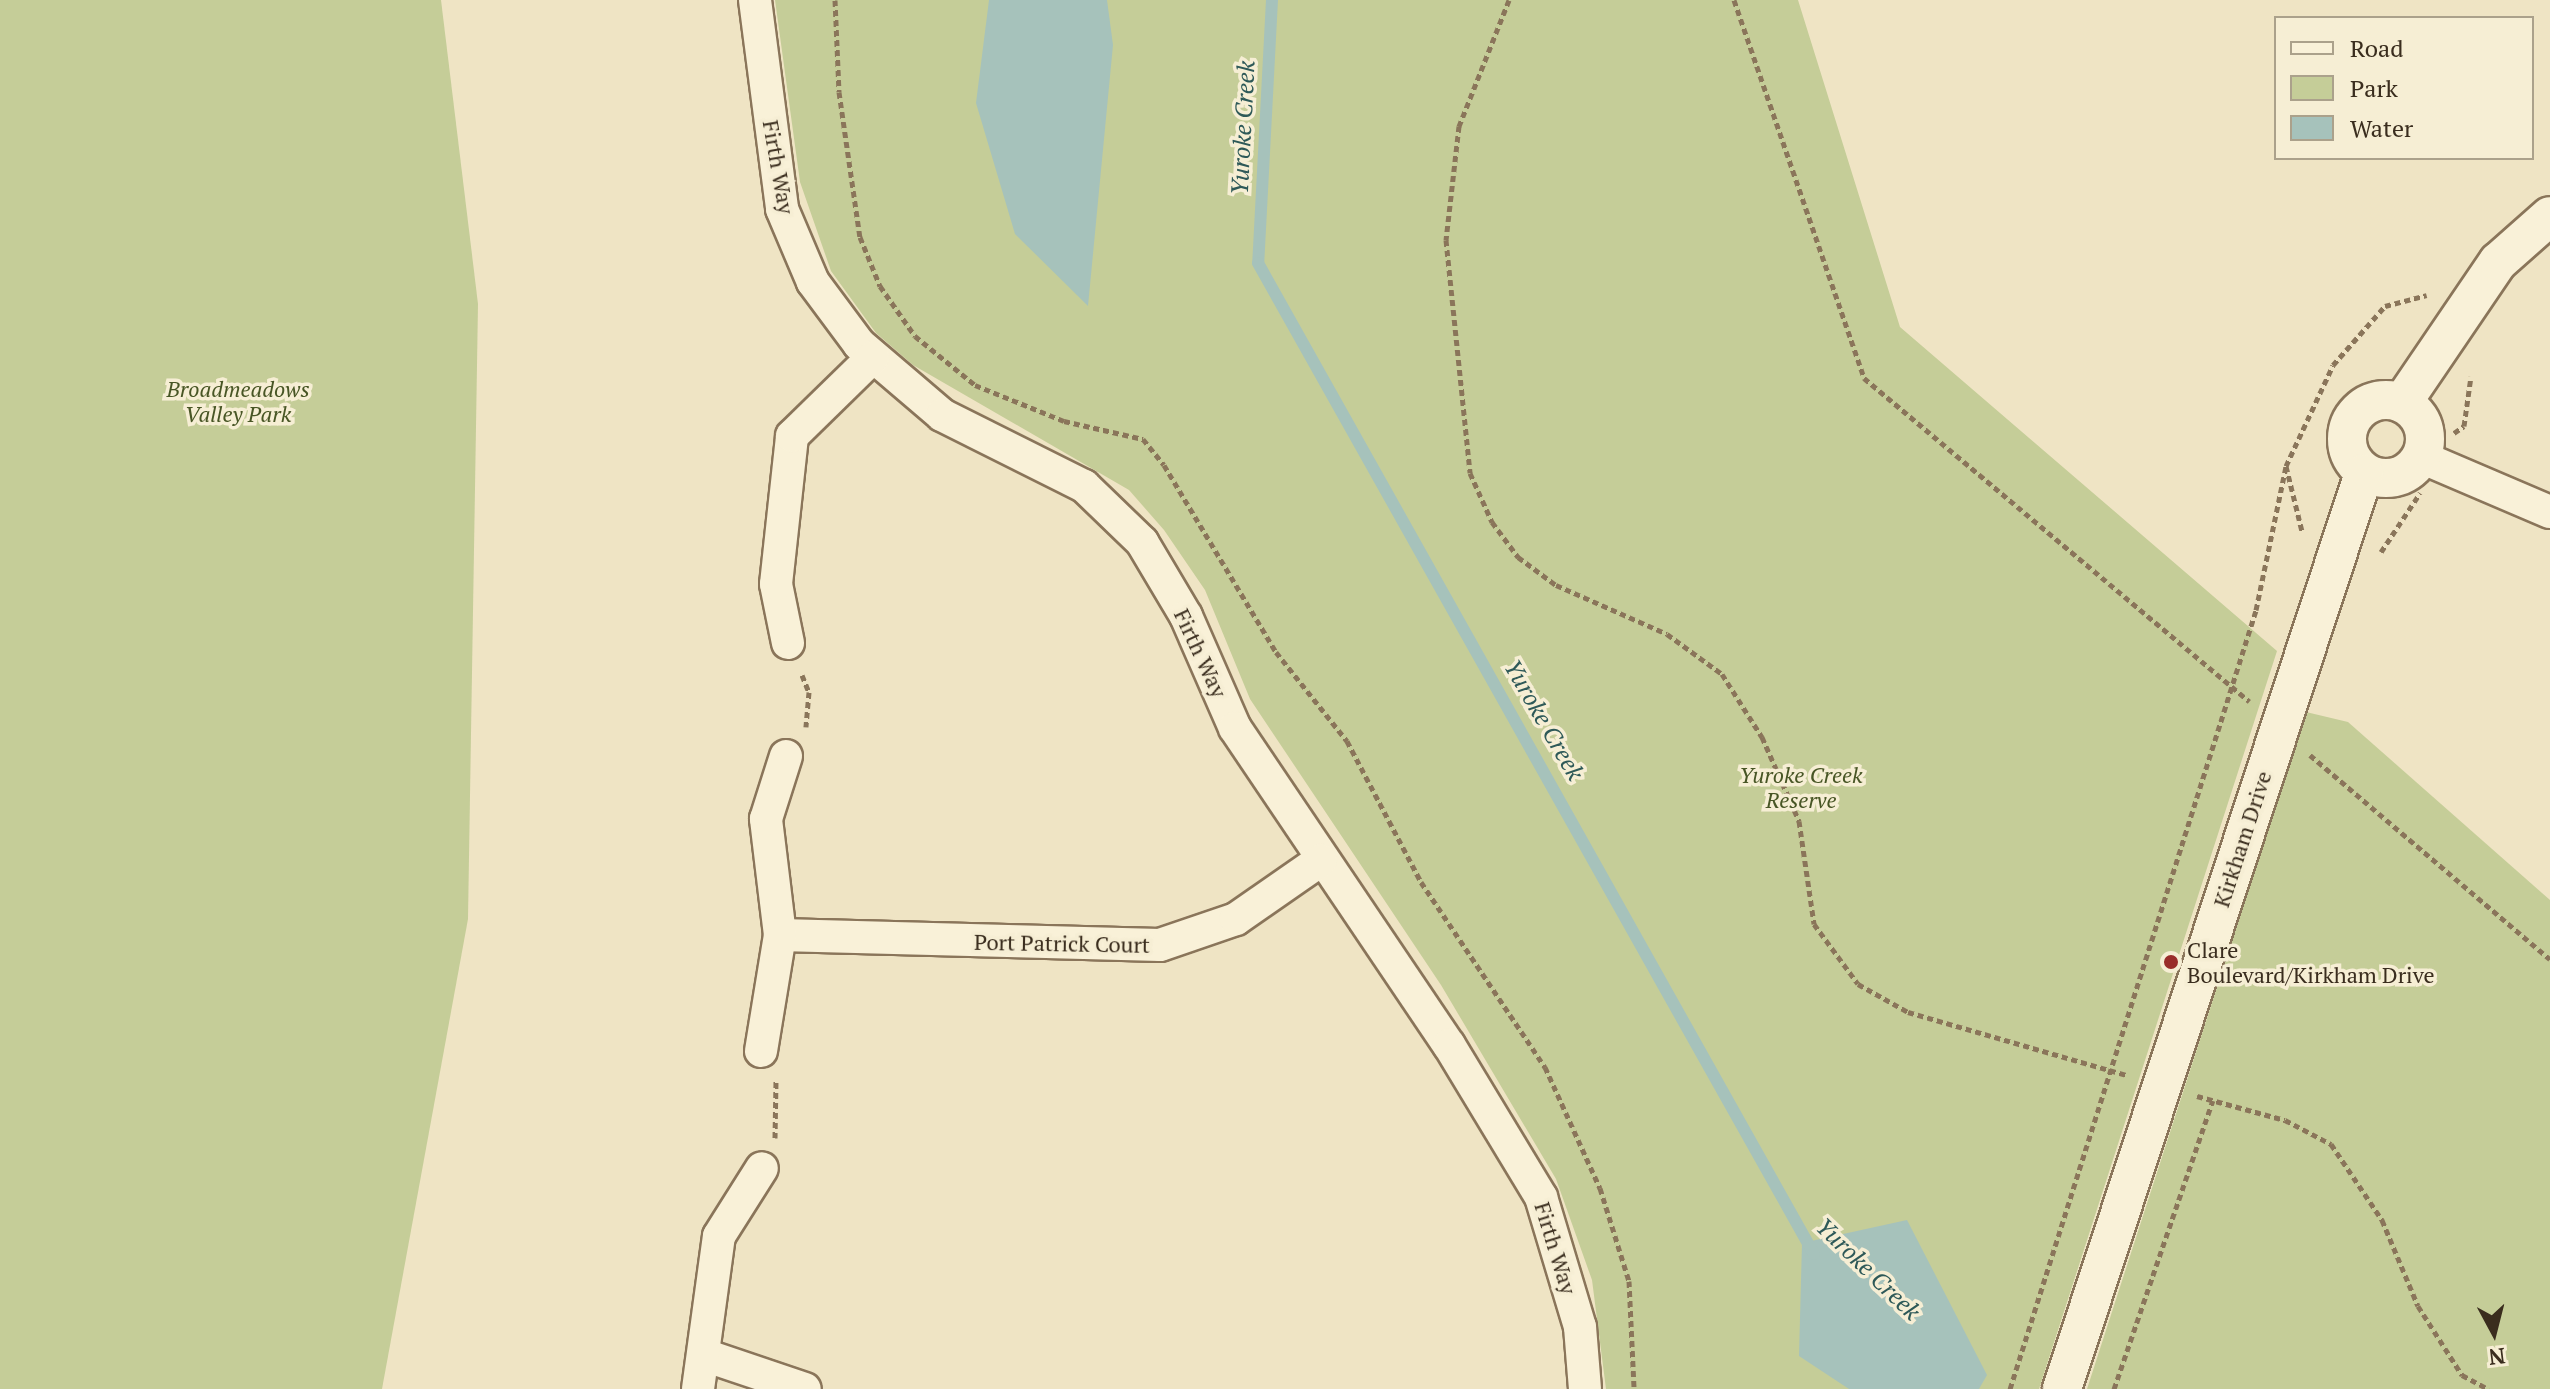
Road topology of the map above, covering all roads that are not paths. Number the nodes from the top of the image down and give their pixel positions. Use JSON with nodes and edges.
{"nodes":[{"id":1,"x":755,"y":0,"type":"edge"},
{"id":2,"x":2550,"y":216,"type":"edge"},
{"id":3,"x":873,"y":357,"type":"junction"},
{"id":4,"x":2402,"y":403,"type":"junction"},
{"id":5,"x":2421,"y":457,"type":"junction"},
{"id":6,"x":2364,"y":473,"type":"junction"},
{"id":7,"x":2550,"y":512,"type":"edge"},
{"id":8,"x":788,"y":643,"type":"road end"},
{"id":9,"x":786,"y":756,"type":"road end"},
{"id":10,"x":1321,"y":860,"type":"junction"},
{"id":11,"x":780,"y":935,"type":"junction"},
{"id":12,"x":761,"y":1051,"type":"road end"},
{"id":13,"x":762,"y":1168,"type":"road end"},
{"id":14,"x":707,"y":1356,"type":"junction"},
{"id":15,"x":698,"y":1389,"type":"edge"},
{"id":16,"x":805,"y":1389,"type":"edge"},
{"id":17,"x":1585,"y":1389,"type":"edge"},
{"id":18,"x":2062,"y":1389,"type":"edge"}],
"edges":[{"from":1,"to":3,"type":"street","name":"Firth Way"},
{"from":2,"to":4,"type":"street"},
{"from":3,"to":8,"type":"street"},
{"from":3,"to":10,"type":"street","name":"Firth Way"},
{"from":4,"to":5,"type":"street"},
{"from":4,"to":6,"type":"street"},
{"from":5,"to":6,"type":"street"},
{"from":5,"to":7,"type":"street"},
{"from":6,"to":18,"type":"street","name":"Kirkham Drive"},
{"from":9,"to":11,"type":"street"},
{"from":10,"to":11,"type":"street","name":"Port Patrick Court"},
{"from":10,"to":17,"type":"street","name":"Firth Way"},
{"from":11,"to":12,"type":"street"},
{"from":13,"to":14,"type":"street"},
{"from":14,"to":15,"type":"street"},
{"from":14,"to":16,"type":"street"}]}
